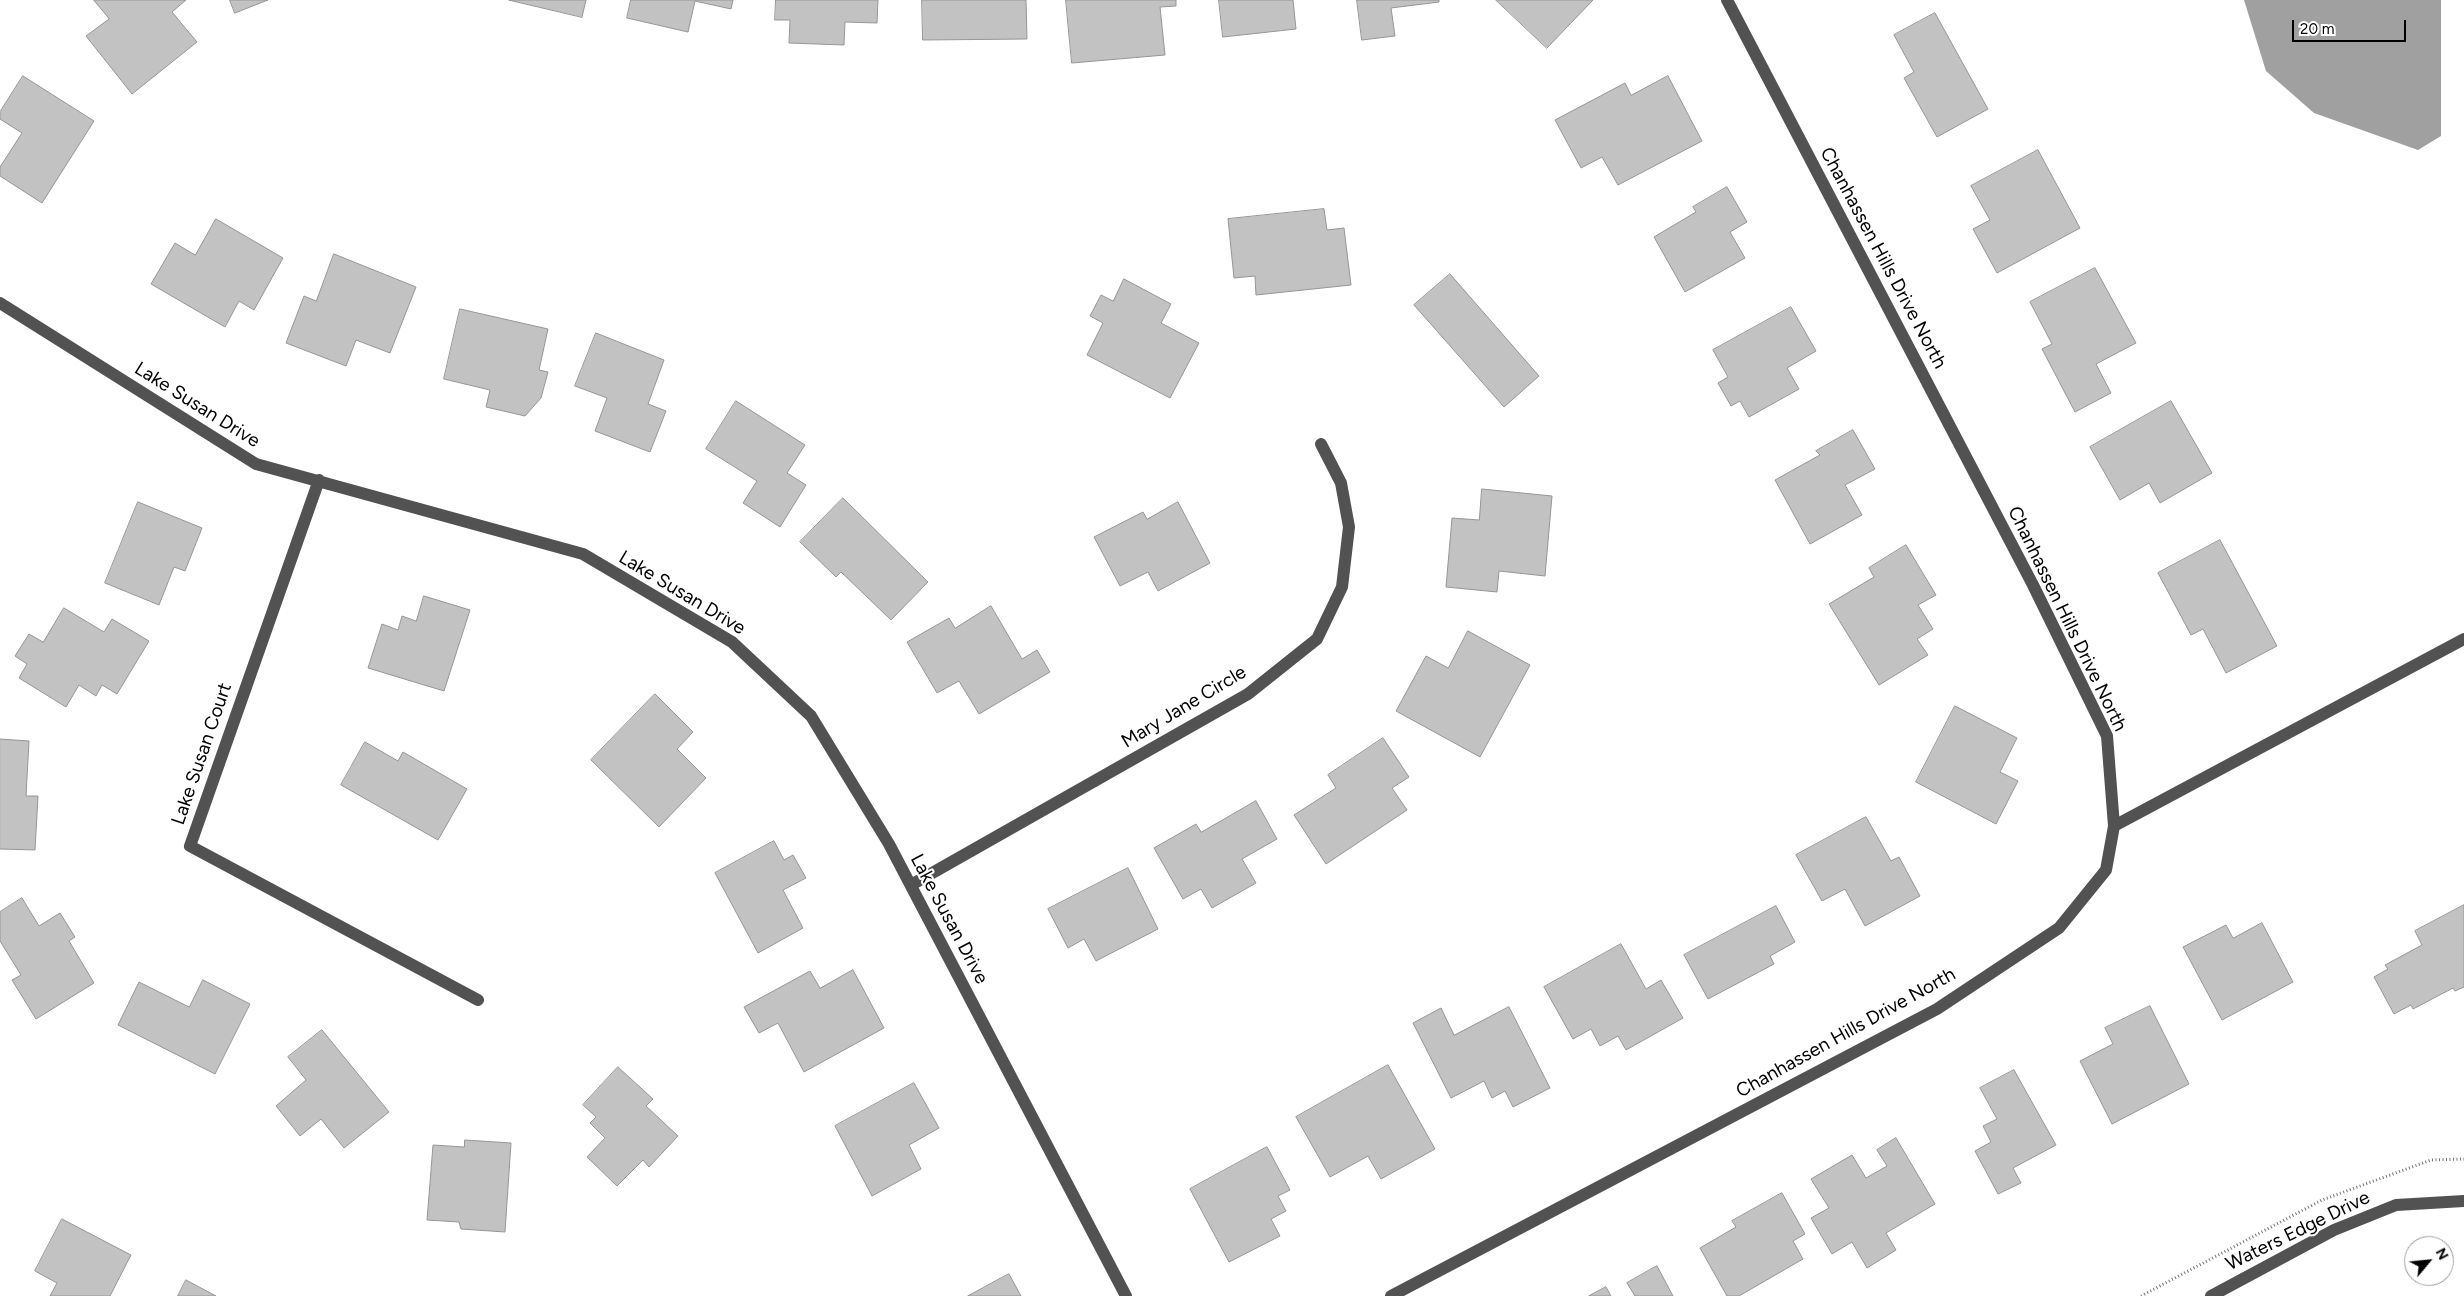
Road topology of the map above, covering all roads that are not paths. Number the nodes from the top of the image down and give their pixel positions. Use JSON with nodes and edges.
{"nodes":[{"id":1,"x":1727,"y":0,"type":"edge"},
{"id":2,"x":0,"y":303,"type":"edge"},
{"id":3,"x":1321,"y":444,"type":"dead end"},
{"id":4,"x":319,"y":480,"type":"junction"},
{"id":5,"x":2464,"y":639,"type":"edge"},
{"id":6,"x":2114,"y":826,"type":"junction"},
{"id":7,"x":911,"y":885,"type":"junction"},
{"id":8,"x":478,"y":1000,"type":"dead end"},
{"id":9,"x":2464,"y":1201,"type":"edge"},
{"id":10,"x":1126,"y":1296,"type":"edge"},
{"id":11,"x":1391,"y":1296,"type":"edge"},
{"id":12,"x":2211,"y":1296,"type":"edge"}],
"edges":[{"from":1,"to":6,"type":"street","name":"Chanhassen Hills Drive North"},
{"from":2,"to":4,"type":"street","name":"Lake Susan Drive"},
{"from":3,"to":7,"type":"street","name":"Mary Jane Circle"},
{"from":4,"to":7,"type":"street","name":"Lake Susan Drive"},
{"from":4,"to":8,"type":"street","name":"Lake Susan Court"},
{"from":5,"to":6,"type":"street"},
{"from":6,"to":11,"type":"street","name":"Chanhassen Hills Drive North"},
{"from":7,"to":10,"type":"street","name":"Lake Susan Drive"},
{"from":9,"to":12,"type":"street","name":"Waters Edge Drive"}]}
